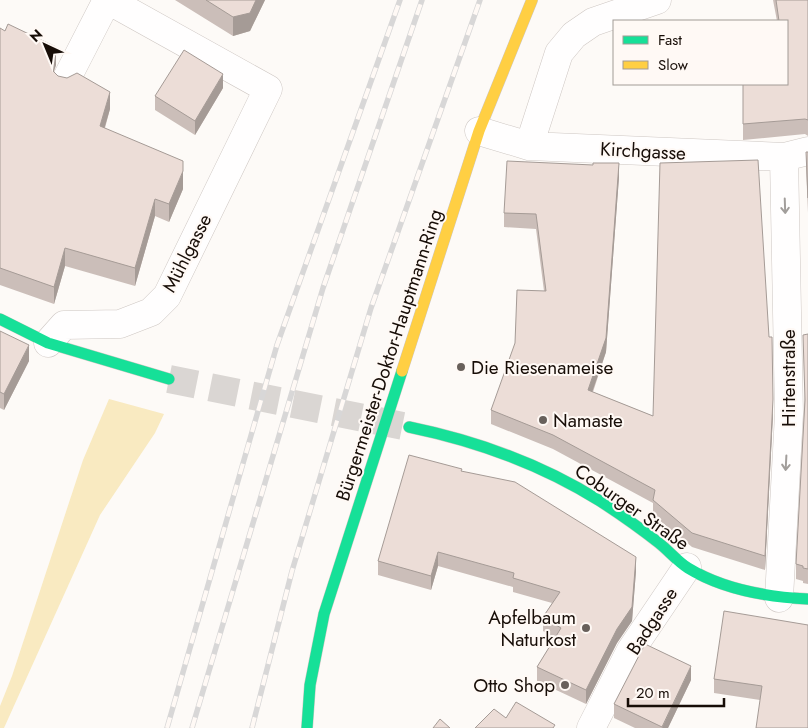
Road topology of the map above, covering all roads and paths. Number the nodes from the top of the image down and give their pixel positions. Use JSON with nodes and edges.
{"nodes":[{"id":1,"x":107,"y":0,"type":"edge"},
{"id":2,"x":532,"y":0,"type":"edge"},
{"id":3,"x":657,"y":0,"type":"edge"},
{"id":4,"x":66,"y":80,"type":"edge"},
{"id":5,"x":479,"y":131,"type":"junction"},
{"id":6,"x":529,"y":146,"type":"junction"},
{"id":7,"x":796,"y":154,"type":"edge"},
{"id":8,"x":0,"y":319,"type":"edge"},
{"id":9,"x":48,"y":342,"type":"junction"},
{"id":10,"x":169,"y":379,"type":"tunnel mouth"},
{"id":11,"x":409,"y":428,"type":"tunnel mouth"},
{"id":12,"x":687,"y":567,"type":"junction"},
{"id":13,"x":778,"y":598,"type":"junction"},
{"id":14,"x":808,"y":599,"type":"edge"},
{"id":15,"x":307,"y":728,"type":"edge"},
{"id":16,"x":590,"y":728,"type":"edge"}],
"edges":[{"from":1,"to":4,"type":"street"},
{"from":1,"to":9,"type":"street","name":"Mühlgasse"},
{"from":2,"to":5,"type":"street","name":"Bürgermeister-Doktor-Hauptmann-Ring"},
{"from":3,"to":6,"type":"street"},
{"from":5,"to":6,"type":"street","name":"Kirchgasse"},
{"from":5,"to":15,"type":"street","name":"Bürgermeister-Doktor-Hauptmann-Ring"},
{"from":6,"to":7,"type":"street","name":"Kirchgasse"},
{"from":7,"to":13,"type":"street","name":"Hirtenstraße","one_way":true},
{"from":8,"to":9,"type":"street"},
{"from":9,"to":10,"type":"street"},
{"from":11,"to":12,"type":"street","name":"Coburger Straße"},
{"from":12,"to":13,"type":"street","name":"Coburger Straße"},
{"from":12,"to":16,"type":"street","name":"Badgasse"},
{"from":13,"to":14,"type":"street","name":"Coburger Straße"}]}
